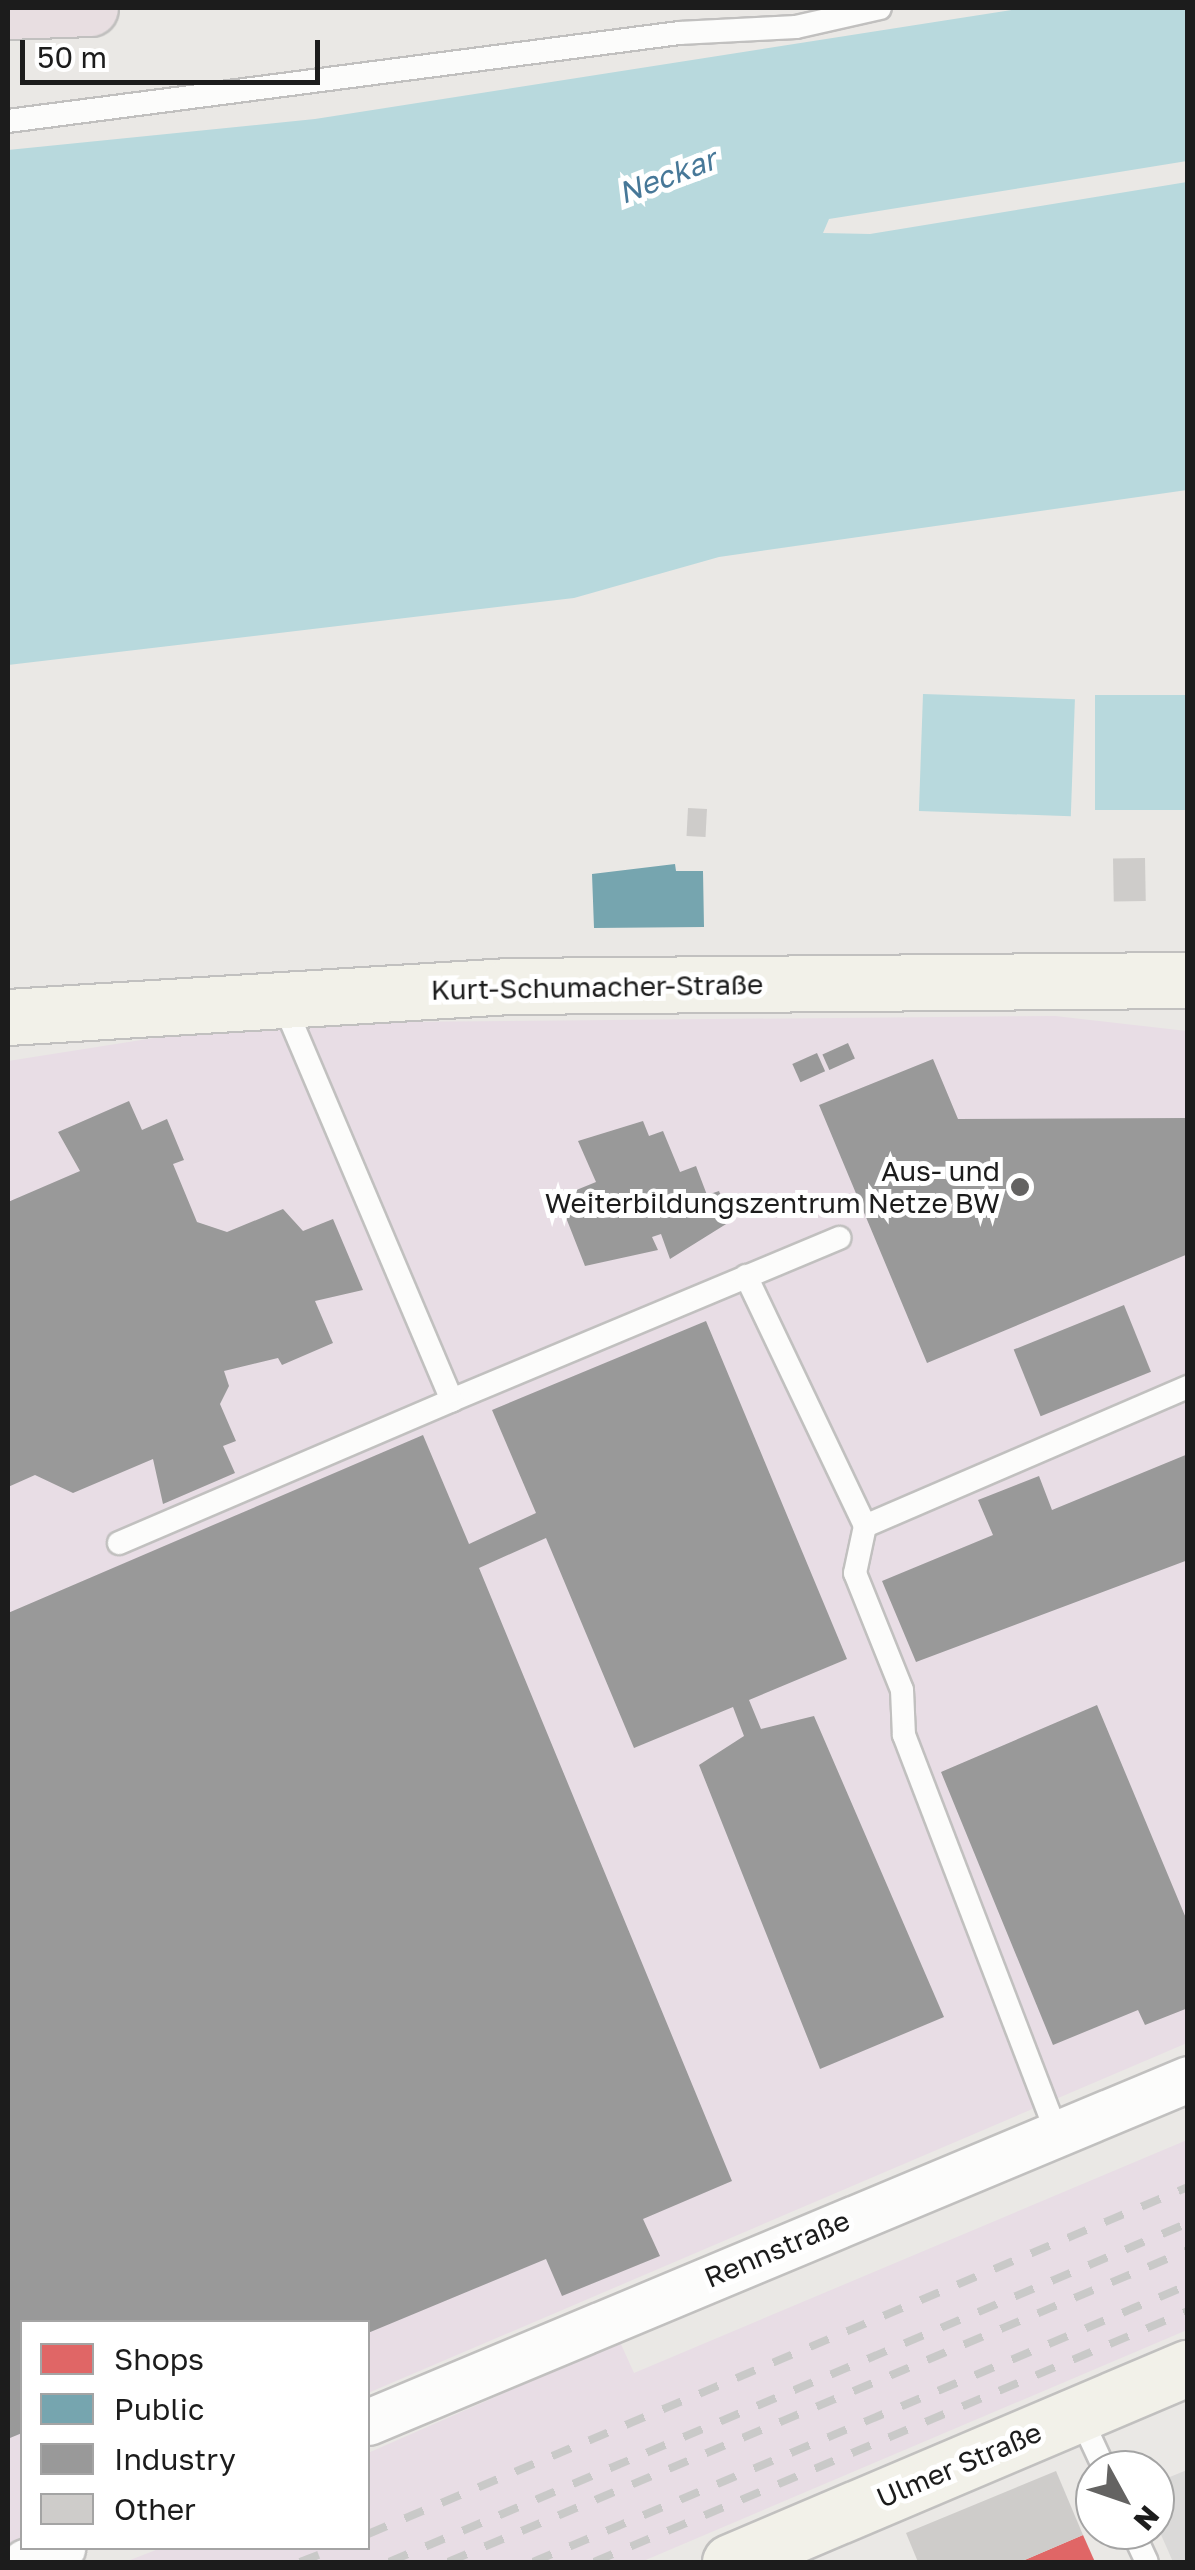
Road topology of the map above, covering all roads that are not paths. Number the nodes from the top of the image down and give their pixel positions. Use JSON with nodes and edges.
{"nodes":[{"id":1,"x":90,"y":8,"type":"edge"},
{"id":2,"x":880,"y":8,"type":"edge"},
{"id":3,"x":8,"y":10,"type":"edge"},
{"id":4,"x":8,"y":122,"type":"edge"},
{"id":5,"x":1188,"y":980,"type":"edge"},
{"id":6,"x":280,"y":996,"type":"junction"},
{"id":7,"x":8,"y":1021,"type":"edge"},
{"id":8,"x":839,"y":1238,"type":"dead end"},
{"id":9,"x":746,"y":1276,"type":"junction"},
{"id":10,"x":1188,"y":1387,"type":"edge"},
{"id":11,"x":452,"y":1400,"type":"junction"},
{"id":12,"x":865,"y":1526,"type":"junction"},
{"id":13,"x":120,"y":1543,"type":"dead end"},
{"id":14,"x":1188,"y":2078,"type":"edge"},
{"id":15,"x":1056,"y":2132,"type":"junction"},
{"id":16,"x":1188,"y":2368,"type":"edge"},
{"id":17,"x":1079,"y":2414,"type":"junction"},
{"id":18,"x":370,"y":2421,"type":"edge"},
{"id":19,"x":1096,"y":2450,"type":"edge"},
{"id":20,"x":57,"y":2550,"type":"edge"},
{"id":21,"x":25,"y":2562,"type":"edge"},
{"id":22,"x":730,"y":2562,"type":"edge"}],
"edges":[{"from":1,"to":3,"type":"highway"},
{"from":2,"to":4,"type":"lane"},
{"from":5,"to":6,"type":"street","name":"Kurt-Schumacher-Straße"},
{"from":6,"to":7,"type":"street","name":"Kurt-Schumacher-Straße"},
{"from":6,"to":11,"type":"lane"},
{"from":8,"to":9,"type":"lane"},
{"from":9,"to":11,"type":"lane"},
{"from":9,"to":12,"type":"lane"},
{"from":10,"to":12,"type":"lane"},
{"from":11,"to":13,"type":"lane"},
{"from":12,"to":15,"type":"lane"},
{"from":14,"to":15,"type":"street","name":"Rennstraße"},
{"from":15,"to":18,"type":"street","name":"Rennstraße"},
{"from":16,"to":17,"type":"street","name":"Ulmer Straße"},
{"from":17,"to":19,"type":"lane"},
{"from":17,"to":22,"type":"street","name":"Ulmer Straße"},
{"from":20,"to":21,"type":"street"}]}
